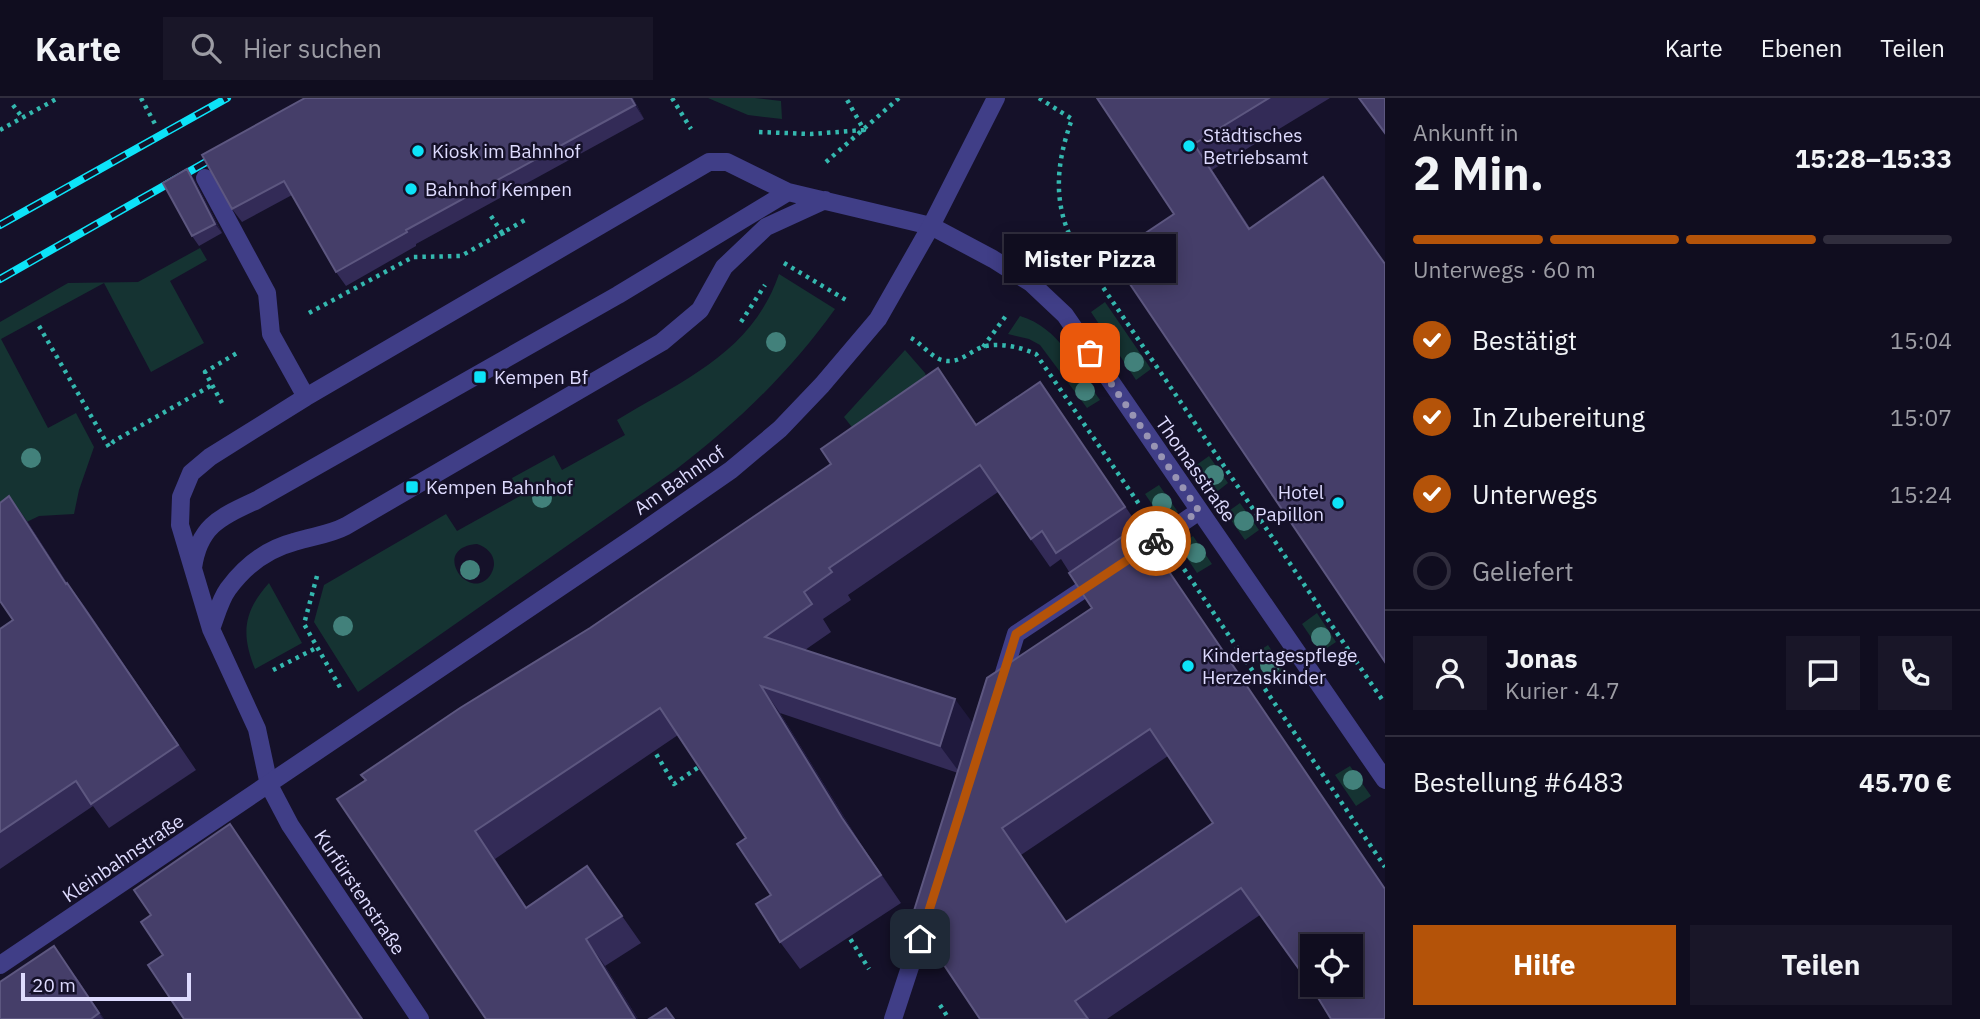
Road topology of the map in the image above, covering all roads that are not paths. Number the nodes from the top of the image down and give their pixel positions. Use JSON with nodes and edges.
{"nodes":[{"id":1,"x":996,"y":98,"type":"edge"},
{"id":2,"x":205,"y":178,"type":"edge"},
{"id":3,"x":788,"y":192,"type":"junction"},
{"id":4,"x":825,"y":200,"type":"junction"},
{"id":5,"x":931,"y":226,"type":"junction"},
{"id":6,"x":306,"y":397,"type":"junction"},
{"id":7,"x":1199,"y":511,"type":"junction"},
{"id":8,"x":192,"y":572,"type":"junction"},
{"id":9,"x":211,"y":629,"type":"junction"},
{"id":10,"x":995,"y":700,"type":"edge"},
{"id":11,"x":1385,"y":780,"type":"edge"},
{"id":12,"x":269,"y":785,"type":"junction"},
{"id":13,"x":933,"y":898,"type":"edge"},
{"id":14,"x":0,"y":965,"type":"edge"},
{"id":15,"x":894,"y":1014,"type":"edge"},
{"id":16,"x":420,"y":1019,"type":"edge"}],
"edges":[{"from":1,"to":5,"type":"street","name":"Am Bahnhof"},
{"from":2,"to":6,"type":"street"},
{"from":3,"to":4,"type":"street","name":"Thomasstraße"},
{"from":3,"to":6,"type":"street","name":"Thomasstraße"},
{"from":3,"to":8,"type":"street"},
{"from":4,"to":5,"type":"street","name":"Thomasstraße"},
{"from":4,"to":9,"type":"street"},
{"from":5,"to":7,"type":"street","name":"Thomasstraße"},
{"from":5,"to":12,"type":"street","name":"Am Bahnhof"},
{"from":6,"to":8,"type":"street","name":"Kurfürstenstraße"},
{"from":7,"to":10,"type":"street"},
{"from":7,"to":11,"type":"street","name":"Thomasstraße"},
{"from":8,"to":9,"type":"street","name":"Kurfürstenstraße"},
{"from":9,"to":12,"type":"street","name":"Kurfürstenstraße"},
{"from":12,"to":14,"type":"street","name":"Kleinbahnstraße"},
{"from":12,"to":16,"type":"street","name":"Kurfürstenstraße"},
{"from":13,"to":15,"type":"street"}]}
